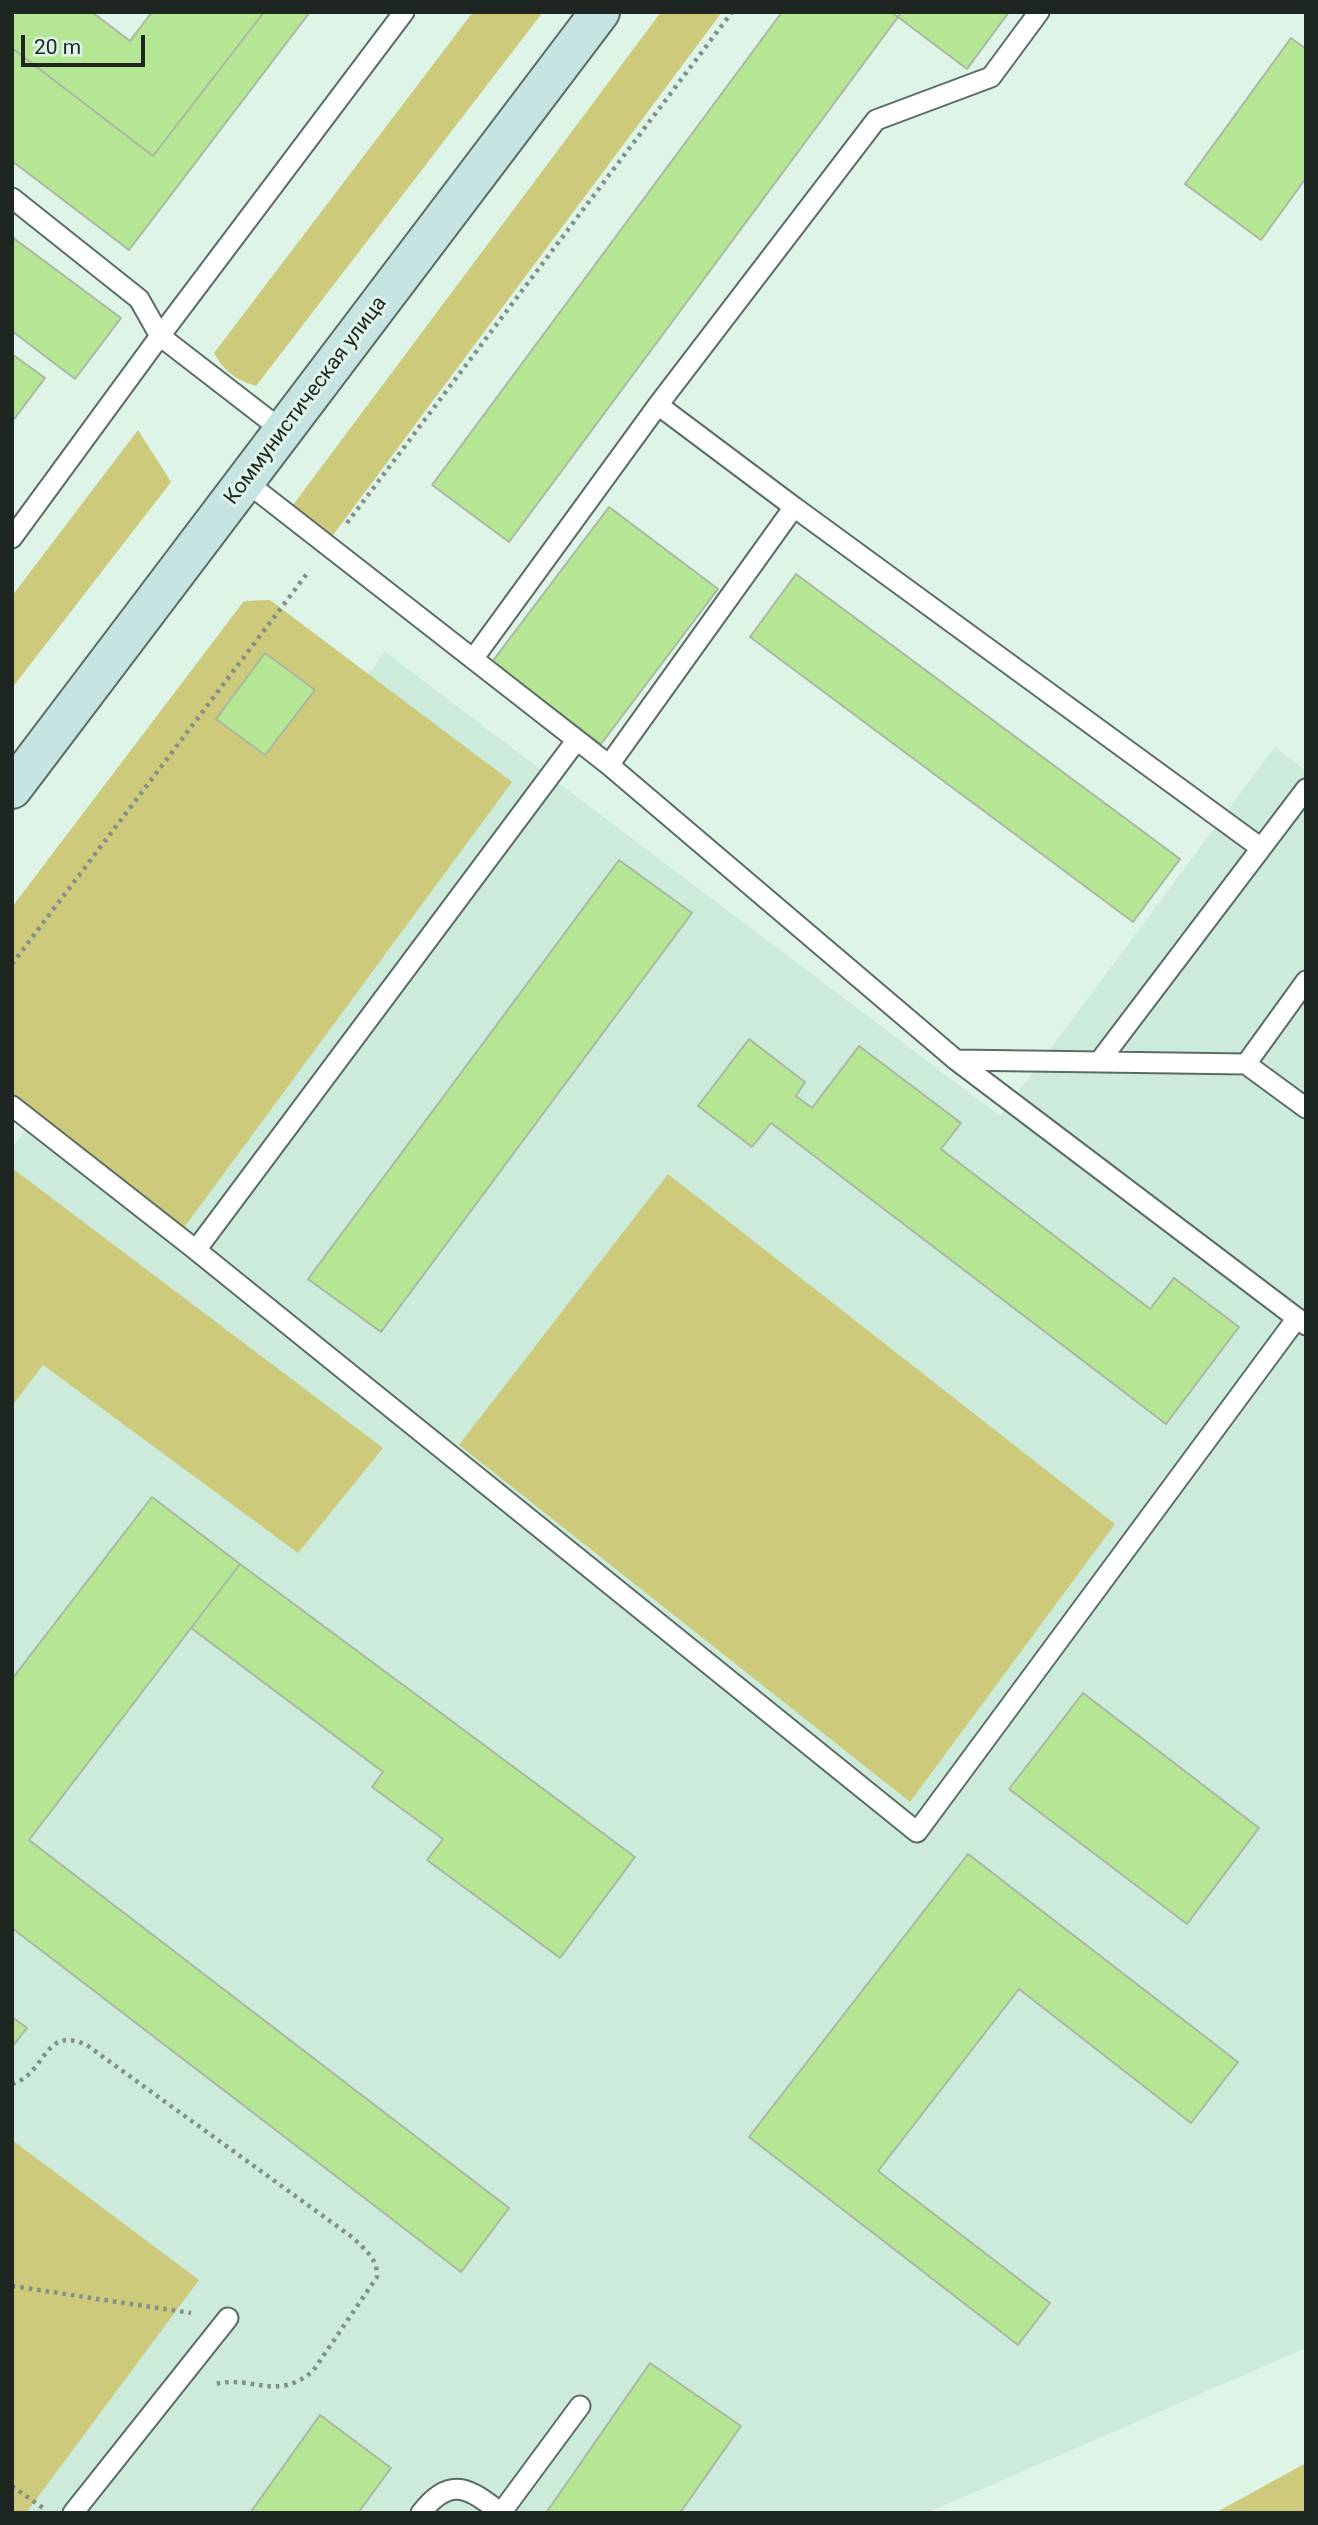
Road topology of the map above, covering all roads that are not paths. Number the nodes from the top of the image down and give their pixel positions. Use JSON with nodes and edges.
{"nodes":[{"id":1,"x":404,"y":12,"type":"edge"},
{"id":2,"x":600,"y":12,"type":"edge"},
{"id":3,"x":1039,"y":12,"type":"edge"},
{"id":4,"x":12,"y":198,"type":"edge"},
{"id":5,"x":160,"y":336,"type":"junction"},
{"id":6,"x":658,"y":405,"type":"junction"},
{"id":7,"x":283,"y":431,"type":"junction"},
{"id":8,"x":245,"y":481,"type":"junction"},
{"id":9,"x":794,"y":507,"type":"junction"},
{"id":10,"x":12,"y":538,"type":"edge"},
{"id":11,"x":473,"y":659,"type":"junction"},
{"id":12,"x":576,"y":741,"type":"junction"},
{"id":13,"x":609,"y":765,"type":"junction"},
{"id":14,"x":12,"y":789,"type":"edge"},
{"id":15,"x":1306,"y":789,"type":"edge"},
{"id":16,"x":1261,"y":848,"type":"junction"},
{"id":17,"x":1306,"y":981,"type":"edge"},
{"id":18,"x":956,"y":1060,"type":"junction"},
{"id":19,"x":1099,"y":1062,"type":"junction"},
{"id":20,"x":1246,"y":1064,"type":"junction"},
{"id":21,"x":12,"y":1106,"type":"edge"},
{"id":22,"x":1306,"y":1108,"type":"edge"},
{"id":23,"x":196,"y":1250,"type":"junction"},
{"id":24,"x":1302,"y":1321,"type":"edge"},
{"id":25,"x":228,"y":2318,"type":"road end"},
{"id":26,"x":580,"y":2406,"type":"dead end"},
{"id":27,"x":73,"y":2513,"type":"edge"},
{"id":28,"x":421,"y":2513,"type":"edge"},
{"id":29,"x":501,"y":2513,"type":"edge"}],
"edges":[{"from":1,"to":5,"type":"lane"},
{"from":2,"to":7,"type":"main road","name":"Коммунистическая улица"},
{"from":3,"to":6,"type":"lane"},
{"from":4,"to":5,"type":"lane"},
{"from":5,"to":7,"type":"lane"},
{"from":5,"to":10,"type":"lane"},
{"from":6,"to":9,"type":"lane"},
{"from":6,"to":11,"type":"lane"},
{"from":7,"to":8,"type":"main road","name":"Коммунистическая улица"},
{"from":8,"to":11,"type":"lane"},
{"from":8,"to":14,"type":"main road","name":"Коммунистическая улица"},
{"from":9,"to":13,"type":"lane"},
{"from":9,"to":16,"type":"lane"},
{"from":11,"to":12,"type":"lane"},
{"from":12,"to":13,"type":"lane"},
{"from":12,"to":23,"type":"lane"},
{"from":13,"to":18,"type":"lane"},
{"from":15,"to":16,"type":"lane"},
{"from":16,"to":19,"type":"lane"},
{"from":17,"to":20,"type":"lane"},
{"from":18,"to":19,"type":"lane"},
{"from":18,"to":24,"type":"lane"},
{"from":19,"to":20,"type":"lane"},
{"from":20,"to":22,"type":"lane"},
{"from":21,"to":23,"type":"lane"},
{"from":23,"to":24,"type":"lane"},
{"from":25,"to":27,"type":"lane"},
{"from":26,"to":29,"type":"lane"},
{"from":28,"to":29,"type":"lane"}]}
